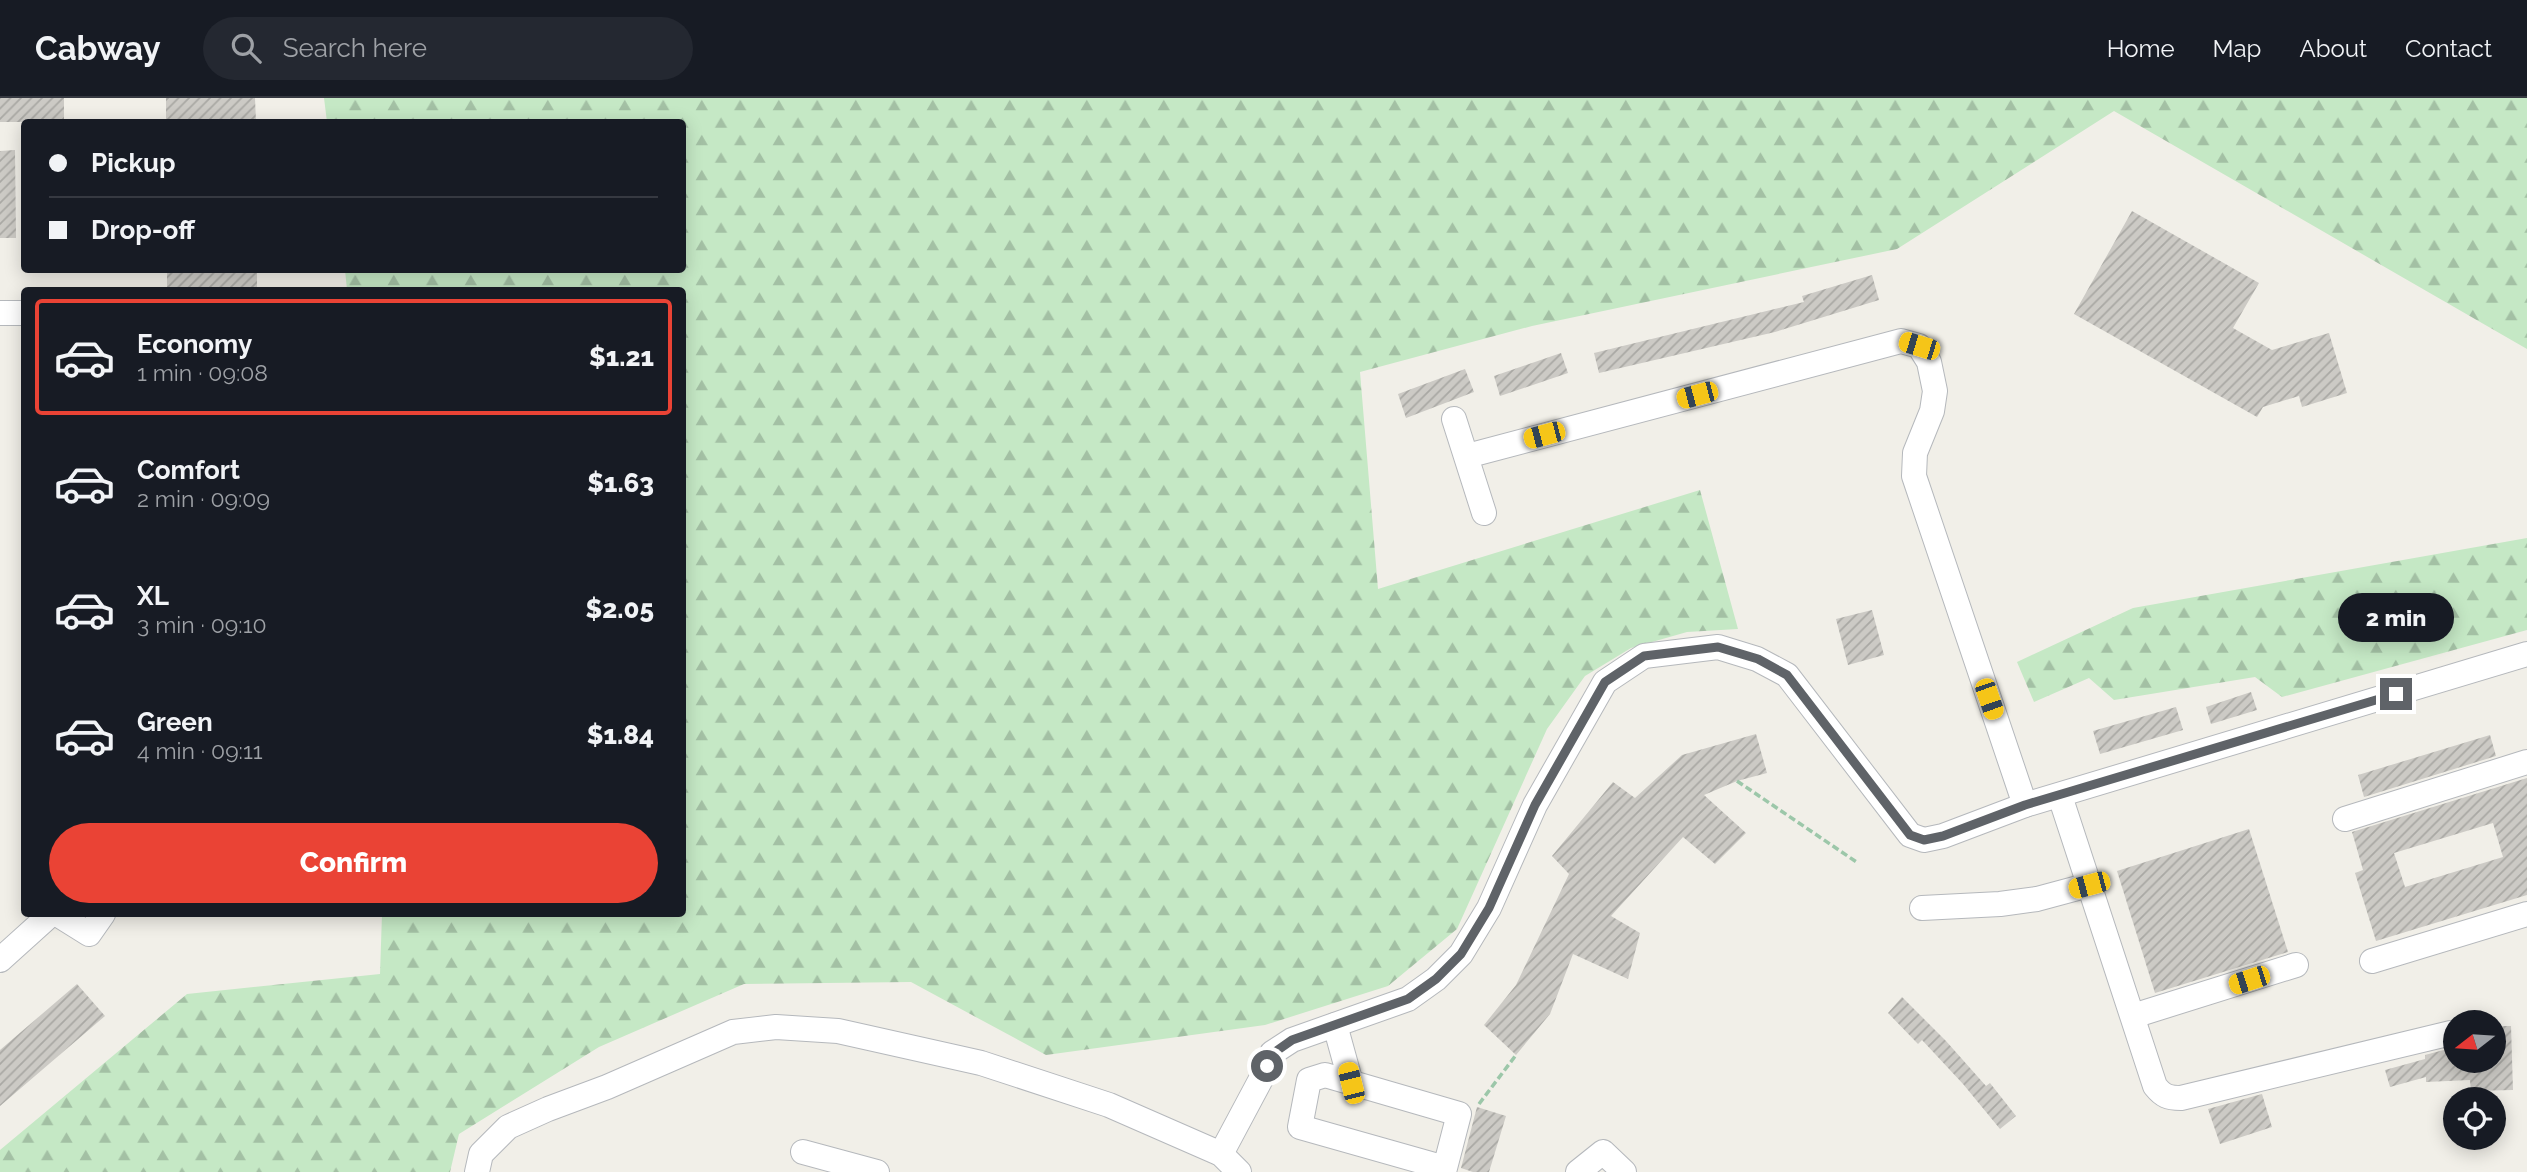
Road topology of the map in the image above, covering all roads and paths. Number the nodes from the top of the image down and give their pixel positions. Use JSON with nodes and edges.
{"nodes":[{"id":1,"x":0,"y":313,"type":"edge"},
{"id":2,"x":21,"y":313,"type":"edge"},
{"id":3,"x":1454,"y":419,"type":"dead end"},
{"id":4,"x":1467,"y":456,"type":"junction"},
{"id":5,"x":1484,"y":513,"type":"dead end"},
{"id":6,"x":2527,"y":654,"type":"edge"},
{"id":7,"x":2527,"y":762,"type":"edge"},
{"id":8,"x":1737,"y":781,"type":"dead end"},
{"id":9,"x":2060,"y":796,"type":"junction"},
{"id":10,"x":2025,"y":805,"type":"junction"},
{"id":11,"x":2345,"y":819,"type":"dead end"},
{"id":12,"x":1858,"y":863,"type":"dead end"},
{"id":13,"x":2089,"y":885,"type":"junction"},
{"id":14,"x":1923,"y":908,"type":"dead end"},
{"id":15,"x":2527,"y":914,"type":"edge"},
{"id":16,"x":50,"y":917,"type":"edge"},
{"id":17,"x":59,"y":917,"type":"edge"},
{"id":18,"x":101,"y":917,"type":"edge"},
{"id":19,"x":0,"y":960,"type":"edge"},
{"id":20,"x":2372,"y":961,"type":"dead end"},
{"id":21,"x":2296,"y":965,"type":"dead end"},
{"id":22,"x":2133,"y":1016,"type":"junction"},
{"id":23,"x":1335,"y":1025,"type":"junction"},
{"id":24,"x":2443,"y":1035,"type":"edge"},
{"id":25,"x":1516,"y":1055,"type":"dead end"},
{"id":26,"x":1351,"y":1083,"type":"junction"},
{"id":27,"x":1477,"y":1107,"type":"dead end"},
{"id":28,"x":803,"y":1152,"type":"dead end"},
{"id":29,"x":1221,"y":1154,"type":"junction"},
{"id":30,"x":477,"y":1172,"type":"edge"},
{"id":31,"x":877,"y":1172,"type":"edge"},
{"id":32,"x":1239,"y":1172,"type":"edge"},
{"id":33,"x":1578,"y":1172,"type":"edge"},
{"id":34,"x":1625,"y":1172,"type":"edge"}],
"edges":[{"from":1,"to":2,"type":"street"},
{"from":3,"to":4,"type":"street"},
{"from":4,"to":5,"type":"street"},
{"from":4,"to":10,"type":"street"},
{"from":6,"to":9,"type":"street"},
{"from":7,"to":11,"type":"street"},
{"from":8,"to":12,"type":"path"},
{"from":9,"to":10,"type":"street"},
{"from":9,"to":13,"type":"street"},
{"from":10,"to":23,"type":"street"},
{"from":13,"to":14,"type":"street"},
{"from":13,"to":22,"type":"street"},
{"from":15,"to":20,"type":"street"},
{"from":16,"to":19,"type":"street"},
{"from":17,"to":18,"type":"street"},
{"from":21,"to":22,"type":"street"},
{"from":22,"to":24,"type":"street"},
{"from":23,"to":26,"type":"street"},
{"from":23,"to":29,"type":"street"},
{"from":25,"to":27,"type":"path"},
{"from":26,"to":26,"type":"street"},
{"from":28,"to":31,"type":"street"},
{"from":29,"to":30,"type":"street"},
{"from":29,"to":32,"type":"street"},
{"from":33,"to":34,"type":"street"}]}
